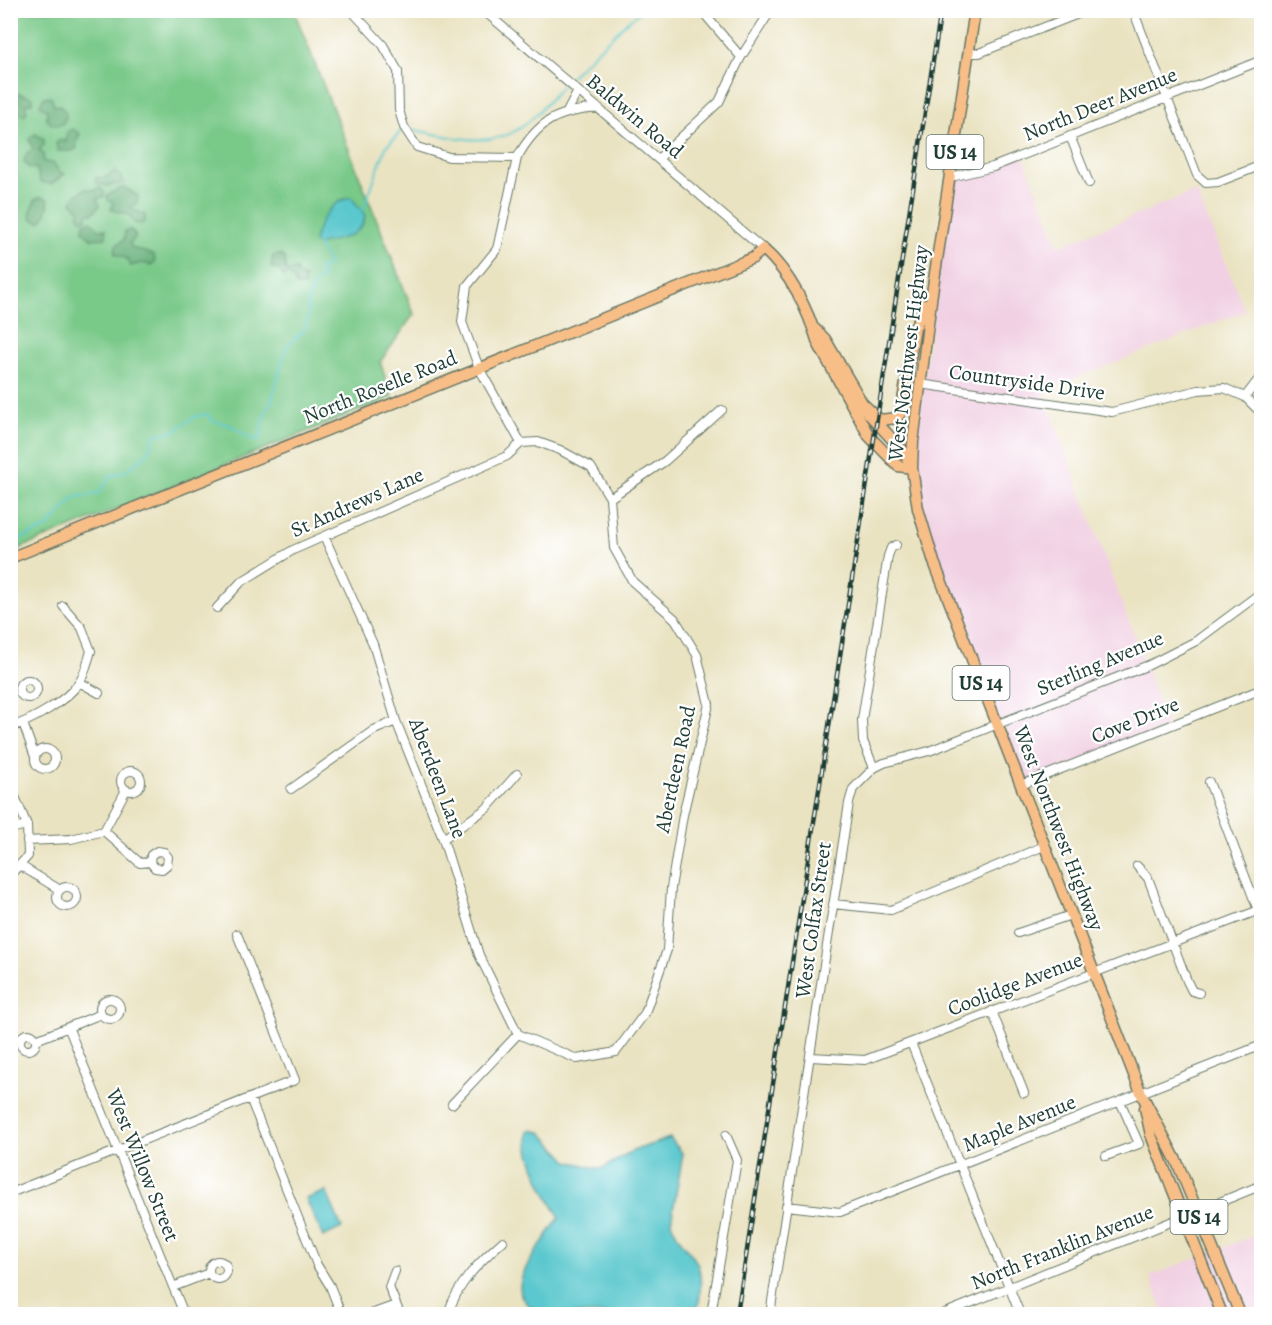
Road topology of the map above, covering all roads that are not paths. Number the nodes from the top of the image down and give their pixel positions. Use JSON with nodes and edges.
{"nodes":[{"id":1,"x":351,"y":10,"type":"edge"},
{"id":2,"x":483,"y":10,"type":"edge"},
{"id":3,"x":701,"y":10,"type":"edge"},
{"id":4,"x":771,"y":10,"type":"edge"},
{"id":5,"x":975,"y":10,"type":"edge"},
{"id":6,"x":1088,"y":10,"type":"edge"},
{"id":7,"x":1133,"y":10,"type":"edge"},
{"id":8,"x":969,"y":53,"type":"junction"},
{"id":9,"x":741,"y":57,"type":"junction"},
{"id":10,"x":1262,"y":60,"type":"edge"},
{"id":11,"x":578,"y":91,"type":"junction"},
{"id":12,"x":1167,"y":96,"type":"junction"},
{"id":13,"x":599,"y":108,"type":"junction"},
{"id":14,"x":568,"y":110,"type":"junction"},
{"id":15,"x":1070,"y":136,"type":"junction"},
{"id":16,"x":518,"y":158,"type":"junction"},
{"id":17,"x":658,"y":159,"type":"junction"},
{"id":18,"x":1262,"y":165,"type":"edge"},
{"id":19,"x":951,"y":177,"type":"junction"},
{"id":20,"x":1089,"y":183,"type":"dead end"},
{"id":21,"x":763,"y":249,"type":"junction"},
{"id":22,"x":932,"y":293,"type":"junction"},
{"id":23,"x":814,"y":328,"type":"junction"},
{"id":24,"x":479,"y":368,"type":"junction"},
{"id":25,"x":1262,"y":375,"type":"edge"},
{"id":26,"x":920,"y":384,"type":"junction"},
{"id":27,"x":1245,"y":397,"type":"junction"},
{"id":28,"x":862,"y":403,"type":"junction"},
{"id":29,"x":722,"y":410,"type":"dead end"},
{"id":30,"x":1262,"y":414,"type":"edge"},
{"id":31,"x":521,"y":443,"type":"junction"},
{"id":32,"x":912,"y":468,"type":"junction"},
{"id":33,"x":610,"y":498,"type":"junction"},
{"id":34,"x":324,"y":536,"type":"junction"},
{"id":35,"x":896,"y":545,"type":"dead end"},
{"id":36,"x":10,"y":558,"type":"edge"},
{"id":37,"x":1262,"y":592,"type":"edge"},
{"id":38,"x":63,"y":606,"type":"dead end"},
{"id":39,"x":218,"y":609,"type":"dead end"},
{"id":40,"x":80,"y":682,"type":"junction"},
{"id":41,"x":1262,"y":689,"type":"edge"},
{"id":42,"x":99,"y":693,"type":"dead end"},
{"id":43,"x":35,"y":695,"type":"dead end"},
{"id":44,"x":50,"y":708,"type":"junction"},
{"id":45,"x":396,"y":721,"type":"junction"},
{"id":46,"x":23,"y":723,"type":"junction"},
{"id":47,"x":997,"y":725,"type":"junction"},
{"id":48,"x":10,"y":727,"type":"edge"},
{"id":49,"x":35,"y":758,"type":"dead end"},
{"id":50,"x":874,"y":768,"type":"junction"},
{"id":51,"x":517,"y":774,"type":"dead end"},
{"id":52,"x":1209,"y":782,"type":"dead end"},
{"id":53,"x":10,"y":785,"type":"edge"},
{"id":54,"x":1021,"y":785,"type":"junction"},
{"id":55,"x":126,"y":789,"type":"dead end"},
{"id":56,"x":291,"y":789,"type":"dead end"},
{"id":57,"x":27,"y":825,"type":"junction"},
{"id":58,"x":10,"y":830,"type":"edge"},
{"id":59,"x":104,"y":831,"type":"junction"},
{"id":60,"x":444,"y":839,"type":"junction"},
{"id":61,"x":27,"y":841,"type":"junction"},
{"id":62,"x":1044,"y":846,"type":"junction"},
{"id":63,"x":150,"y":862,"type":"dead end"},
{"id":64,"x":21,"y":866,"type":"junction"},
{"id":65,"x":1137,"y":866,"type":"dead end"},
{"id":66,"x":10,"y":875,"type":"edge"},
{"id":67,"x":60,"y":890,"type":"dead end"},
{"id":68,"x":833,"y":904,"type":"junction"},
{"id":69,"x":1260,"y":910,"type":"edge"},
{"id":70,"x":1071,"y":915,"type":"junction"},
{"id":71,"x":1018,"y":933,"type":"dead end"},
{"id":72,"x":237,"y":934,"type":"dead end"},
{"id":73,"x":1174,"y":943,"type":"junction"},
{"id":74,"x":1094,"y":973,"type":"junction"},
{"id":75,"x":1199,"y":993,"type":"dead end"},
{"id":76,"x":992,"y":1011,"type":"junction"},
{"id":77,"x":101,"y":1014,"type":"dead end"},
{"id":78,"x":69,"y":1029,"type":"junction"},
{"id":79,"x":518,"y":1034,"type":"junction"},
{"id":80,"x":36,"y":1040,"type":"dead end"},
{"id":81,"x":911,"y":1043,"type":"junction"},
{"id":82,"x":1262,"y":1045,"type":"edge"},
{"id":83,"x":811,"y":1057,"type":"junction"},
{"id":84,"x":1024,"y":1093,"type":"dead end"},
{"id":85,"x":1141,"y":1093,"type":"junction"},
{"id":86,"x":250,"y":1098,"type":"junction"},
{"id":87,"x":1120,"y":1101,"type":"junction"},
{"id":88,"x":452,"y":1104,"type":"dead end"},
{"id":89,"x":726,"y":1135,"type":"dead end"},
{"id":90,"x":118,"y":1150,"type":"junction"},
{"id":91,"x":1106,"y":1156,"type":"dead end"},
{"id":92,"x":960,"y":1167,"type":"junction"},
{"id":93,"x":1262,"y":1185,"type":"edge"},
{"id":94,"x":10,"y":1193,"type":"edge"},
{"id":95,"x":786,"y":1206,"type":"junction"},
{"id":96,"x":1197,"y":1211,"type":"junction"},
{"id":97,"x":1183,"y":1217,"type":"junction"},
{"id":98,"x":503,"y":1241,"type":"dead end"},
{"id":99,"x":395,"y":1271,"type":"dead end"},
{"id":100,"x":209,"y":1273,"type":"dead end"},
{"id":101,"x":173,"y":1287,"type":"junction"},
{"id":102,"x":1009,"y":1288,"type":"junction"},
{"id":103,"x":396,"y":1305,"type":"junction"},
{"id":104,"x":184,"y":1314,"type":"edge"},
{"id":105,"x":342,"y":1314,"type":"edge"},
{"id":106,"x":371,"y":1314,"type":"edge"},
{"id":107,"x":400,"y":1314,"type":"edge"},
{"id":108,"x":448,"y":1314,"type":"edge"},
{"id":109,"x":711,"y":1314,"type":"edge"},
{"id":110,"x":770,"y":1314,"type":"edge"},
{"id":111,"x":943,"y":1314,"type":"edge"},
{"id":112,"x":1020,"y":1314,"type":"edge"},
{"id":113,"x":1222,"y":1314,"type":"edge"},
{"id":114,"x":1240,"y":1314,"type":"edge"}],
"edges":[{"from":1,"to":16,"type":"street"},
{"from":2,"to":11,"type":"street","name":"Baldwin Road"},
{"from":3,"to":9,"type":"street"},
{"from":4,"to":9,"type":"street"},
{"from":5,"to":8,"type":"main road","name":"West Northwest Highway","number":"US 14"},
{"from":6,"to":8,"type":"street"},
{"from":7,"to":12,"type":"street"},
{"from":8,"to":19,"type":"main road","name":"West Northwest Highway","number":"US 14"},
{"from":9,"to":17,"type":"street"},
{"from":10,"to":12,"type":"street","name":"North Deer Avenue"},
{"from":11,"to":13,"type":"street","name":"Baldwin Road"},
{"from":11,"to":14,"type":"street"},
{"from":12,"to":15,"type":"street","name":"North Deer Avenue"},
{"from":12,"to":18,"type":"street"},
{"from":13,"to":14,"type":"street"},
{"from":13,"to":17,"type":"street","name":"Baldwin Road"},
{"from":14,"to":16,"type":"street"},
{"from":15,"to":19,"type":"street","name":"North Deer Avenue"},
{"from":15,"to":20,"type":"street"},
{"from":16,"to":24,"type":"street"},
{"from":17,"to":21,"type":"street","name":"Baldwin Road"},
{"from":19,"to":22,"type":"main road","name":"West Northwest Highway","number":"US 14"},
{"from":21,"to":23,"type":"main road"},
{"from":21,"to":24,"type":"main road","name":"North Roselle Road"},
{"from":22,"to":26,"type":"main road","name":"West Northwest Highway","number":"US 14"},
{"from":22,"to":28,"type":"main road"},
{"from":23,"to":28,"type":"main road"},
{"from":23,"to":32,"type":"main road"},
{"from":24,"to":31,"type":"street"},
{"from":24,"to":36,"type":"main road","name":"North Roselle Road"},
{"from":25,"to":27,"type":"street"},
{"from":26,"to":27,"type":"street","name":"Countryside Drive"},
{"from":26,"to":32,"type":"main road","name":"West Northwest Highway","number":"US 14"},
{"from":27,"to":30,"type":"street","name":"Countryside Drive"},
{"from":28,"to":32,"type":"main road"},
{"from":29,"to":33,"type":"street"},
{"from":31,"to":33,"type":"street","name":"Aberdeen Road"},
{"from":31,"to":34,"type":"street","name":"St Andrews Lane"},
{"from":32,"to":47,"type":"main road","name":"West Northwest Highway","number":"US 14"},
{"from":33,"to":79,"type":"street","name":"Aberdeen Road"},
{"from":34,"to":39,"type":"street","name":"St Andrews Lane"},
{"from":34,"to":45,"type":"street","name":"Aberdeen Lane"},
{"from":35,"to":50,"type":"street"},
{"from":37,"to":47,"type":"street","name":"Sterling Avenue"},
{"from":38,"to":40,"type":"street"},
{"from":40,"to":42,"type":"street"},
{"from":40,"to":44,"type":"street"},
{"from":41,"to":54,"type":"street","name":"Cove Drive"},
{"from":43,"to":44,"type":"street"},
{"from":44,"to":46,"type":"street"},
{"from":45,"to":56,"type":"street"},
{"from":45,"to":60,"type":"street","name":"Aberdeen Lane"},
{"from":46,"to":48,"type":"street"},
{"from":46,"to":49,"type":"street"},
{"from":47,"to":50,"type":"street","name":"Sterling Avenue"},
{"from":47,"to":54,"type":"main road","name":"West Northwest Highway","number":"US 14"},
{"from":50,"to":68,"type":"street","name":"West Colfax Street"},
{"from":51,"to":60,"type":"street"},
{"from":52,"to":69,"type":"street"},
{"from":53,"to":57,"type":"street"},
{"from":54,"to":62,"type":"main road","name":"West Northwest Highway","number":"US 14"},
{"from":55,"to":59,"type":"street"},
{"from":57,"to":58,"type":"street"},
{"from":57,"to":61,"type":"street"},
{"from":59,"to":61,"type":"street"},
{"from":59,"to":63,"type":"street"},
{"from":60,"to":79,"type":"street","name":"Aberdeen Lane"},
{"from":61,"to":64,"type":"street"},
{"from":62,"to":68,"type":"street"},
{"from":62,"to":70,"type":"main road","name":"West Northwest Highway","number":"US 14"},
{"from":64,"to":66,"type":"street"},
{"from":64,"to":67,"type":"street"},
{"from":65,"to":73,"type":"street"},
{"from":68,"to":83,"type":"street","name":"West Colfax Street"},
{"from":69,"to":73,"type":"street","name":"Coolidge Avenue"},
{"from":70,"to":71,"type":"street"},
{"from":70,"to":74,"type":"main road","name":"West Northwest Highway","number":"US 14"},
{"from":72,"to":86,"type":"street"},
{"from":73,"to":74,"type":"street","name":"Coolidge Avenue"},
{"from":73,"to":75,"type":"street"},
{"from":74,"to":76,"type":"street","name":"Coolidge Avenue"},
{"from":74,"to":85,"type":"main road","name":"West Northwest Highway","number":"US 14"},
{"from":76,"to":81,"type":"street","name":"Coolidge Avenue"},
{"from":76,"to":84,"type":"street"},
{"from":77,"to":78,"type":"street"},
{"from":78,"to":80,"type":"street"},
{"from":78,"to":90,"type":"street","name":"West Willow Street"},
{"from":79,"to":88,"type":"street"},
{"from":81,"to":83,"type":"street","name":"Coolidge Avenue"},
{"from":81,"to":92,"type":"street"},
{"from":82,"to":85,"type":"street","name":"Maple Avenue"},
{"from":83,"to":95,"type":"street","name":"West Colfax Street"},
{"from":85,"to":87,"type":"street","name":"Maple Avenue"},
{"from":85,"to":96,"type":"main road","name":"West Northwest Highway","number":"US 14"},
{"from":85,"to":97,"type":"main road","name":"West Northwest Highway","number":"US 14"},
{"from":86,"to":90,"type":"street"},
{"from":86,"to":105,"type":"street"},
{"from":87,"to":91,"type":"street"},
{"from":87,"to":92,"type":"street","name":"Maple Avenue"},
{"from":89,"to":109,"type":"street"},
{"from":90,"to":94,"type":"street"},
{"from":90,"to":101,"type":"street","name":"West Willow Street"},
{"from":92,"to":95,"type":"street","name":"Maple Avenue"},
{"from":92,"to":102,"type":"street"},
{"from":93,"to":96,"type":"street","name":"North Franklin Avenue"},
{"from":95,"to":110,"type":"street","name":"West Colfax Street"},
{"from":96,"to":97,"type":"street","name":"North Franklin Avenue"},
{"from":96,"to":114,"type":"main road","name":"West Northwest Highway","number":"US 14"},
{"from":97,"to":102,"type":"street","name":"North Franklin Avenue"},
{"from":97,"to":113,"type":"main road","name":"West Northwest Highway","number":"US 14"},
{"from":98,"to":108,"type":"street"},
{"from":99,"to":103,"type":"street"},
{"from":100,"to":101,"type":"street"},
{"from":101,"to":104,"type":"street","name":"West Willow Street"},
{"from":102,"to":111,"type":"street","name":"North Franklin Avenue"},
{"from":102,"to":112,"type":"street"},
{"from":103,"to":106,"type":"street"},
{"from":103,"to":107,"type":"street"}]}
